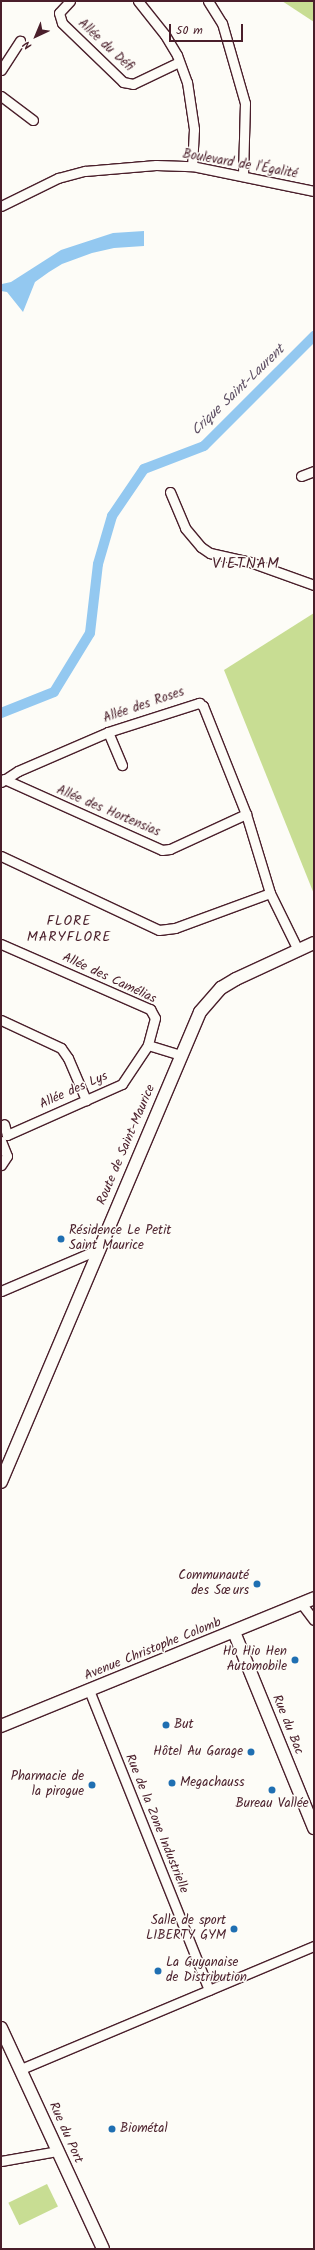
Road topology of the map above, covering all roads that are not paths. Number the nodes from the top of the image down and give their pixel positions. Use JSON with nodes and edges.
{"nodes":[{"id":1,"x":70,"y":1,"type":"edge"},
{"id":2,"x":138,"y":1,"type":"edge"},
{"id":3,"x":208,"y":1,"type":"edge"},
{"id":4,"x":20,"y":42,"type":"dead end"},
{"id":5,"x":179,"y":62,"type":"junction"},
{"id":6,"x":1,"y":70,"type":"edge"},
{"id":7,"x":1,"y":96,"type":"edge"},
{"id":8,"x":33,"y":120,"type":"dead end"},
{"id":9,"x":192,"y":166,"type":"junction"},
{"id":10,"x":243,"y":176,"type":"junction"},
{"id":11,"x":314,"y":191,"type":"edge"},
{"id":12,"x":1,"y":206,"type":"edge"},
{"id":13,"x":314,"y":471,"type":"edge"},
{"id":14,"x":301,"y":476,"type":"dead end"},
{"id":15,"x":170,"y":492,"type":"dead end"},
{"id":16,"x":314,"y":586,"type":"edge"},
{"id":17,"x":108,"y":732,"type":"junction"},
{"id":18,"x":122,"y":765,"type":"dead end"},
{"id":19,"x":3,"y":780,"type":"edge"},
{"id":20,"x":246,"y":814,"type":"junction"},
{"id":21,"x":1,"y":856,"type":"edge"},
{"id":22,"x":270,"y":893,"type":"junction"},
{"id":23,"x":314,"y":943,"type":"edge"},
{"id":24,"x":1,"y":944,"type":"edge"},
{"id":25,"x":298,"y":950,"type":"junction"},
{"id":26,"x":1,"y":1020,"type":"edge"},
{"id":27,"x":148,"y":1044,"type":"junction"},
{"id":28,"x":181,"y":1055,"type":"junction"},
{"id":29,"x":86,"y":1100,"type":"junction"},
{"id":30,"x":2,"y":1126,"type":"edge"},
{"id":31,"x":1,"y":1141,"type":"edge"},
{"id":32,"x":1,"y":1165,"type":"edge"},
{"id":33,"x":97,"y":1250,"type":"junction"},
{"id":34,"x":1,"y":1291,"type":"edge"},
{"id":35,"x":4,"y":1470,"type":"edge"},
{"id":36,"x":1,"y":1482,"type":"edge"},
{"id":37,"x":314,"y":1598,"type":"edge"},
{"id":38,"x":301,"y":1603,"type":"junction"},
{"id":39,"x":314,"y":1620,"type":"edge"},
{"id":40,"x":234,"y":1632,"type":"junction"},
{"id":41,"x":89,"y":1690,"type":"junction"},
{"id":42,"x":1,"y":1726,"type":"edge"},
{"id":43,"x":314,"y":1828,"type":"edge"},
{"id":44,"x":314,"y":1946,"type":"edge"},
{"id":45,"x":209,"y":1990,"type":"junction"},
{"id":46,"x":1,"y":2028,"type":"edge"},
{"id":47,"x":21,"y":2069,"type":"junction"},
{"id":48,"x":58,"y":2151,"type":"junction"},
{"id":49,"x":1,"y":2161,"type":"edge"},
{"id":50,"x":103,"y":2249,"type":"edge"}],
"edges":[{"from":1,"to":5,"type":"street","name":"Allée du Défi"},
{"from":2,"to":5,"type":"street"},
{"from":3,"to":10,"type":"street"},
{"from":4,"to":6,"type":"street"},
{"from":5,"to":9,"type":"street"},
{"from":7,"to":8,"type":"street"},
{"from":9,"to":10,"type":"street","name":"Boulevard de l'Égalité"},
{"from":9,"to":12,"type":"street","name":"Boulevard de l'Égalité"},
{"from":10,"to":11,"type":"street","name":"Boulevard de l'Égalité"},
{"from":13,"to":14,"type":"street"},
{"from":15,"to":16,"type":"street"},
{"from":17,"to":18,"type":"street"},
{"from":17,"to":19,"type":"street","name":"Allée des Roses"},
{"from":17,"to":20,"type":"street","name":"Allée des Roses"},
{"from":19,"to":20,"type":"street","name":"Allée des Hortensias"},
{"from":20,"to":22,"type":"street","name":"Allée des Roses"},
{"from":21,"to":22,"type":"street"},
{"from":22,"to":25,"type":"street","name":"Allée des Roses"},
{"from":23,"to":25,"type":"street","name":"Route de Saint-Maurice"},
{"from":24,"to":27,"type":"street","name":"Allée des Camélias"},
{"from":25,"to":28,"type":"street","name":"Route de Saint-Maurice"},
{"from":26,"to":29,"type":"street"},
{"from":27,"to":28,"type":"street"},
{"from":27,"to":29,"type":"street","name":"Allée des Lys"},
{"from":28,"to":33,"type":"street","name":"Route de Saint-Maurice"},
{"from":29,"to":30,"type":"street","name":"Allée des Lys"},
{"from":31,"to":32,"type":"street"},
{"from":33,"to":34,"type":"street"},
{"from":33,"to":35,"type":"street","name":"Route de Saint-Maurice"},
{"from":35,"to":36,"type":"street","name":"Route de Saint-Maurice"},
{"from":37,"to":38,"type":"street","name":"Avenue Christophe Colomb"},
{"from":38,"to":39,"type":"street"},
{"from":38,"to":40,"type":"street","name":"Avenue Christophe Colomb"},
{"from":40,"to":41,"type":"street","name":"Avenue Christophe Colomb"},
{"from":40,"to":43,"type":"street","name":"Rue du Bac"},
{"from":41,"to":42,"type":"street","name":"Avenue Christophe Colomb"},
{"from":41,"to":45,"type":"street","name":"Rue de la Zone Industrielle"},
{"from":44,"to":45,"type":"street"},
{"from":45,"to":47,"type":"street"},
{"from":46,"to":47,"type":"street","name":"Rue du Port"},
{"from":47,"to":48,"type":"street","name":"Rue du Port"},
{"from":48,"to":49,"type":"street"},
{"from":48,"to":50,"type":"street","name":"Rue du Port"}]}
